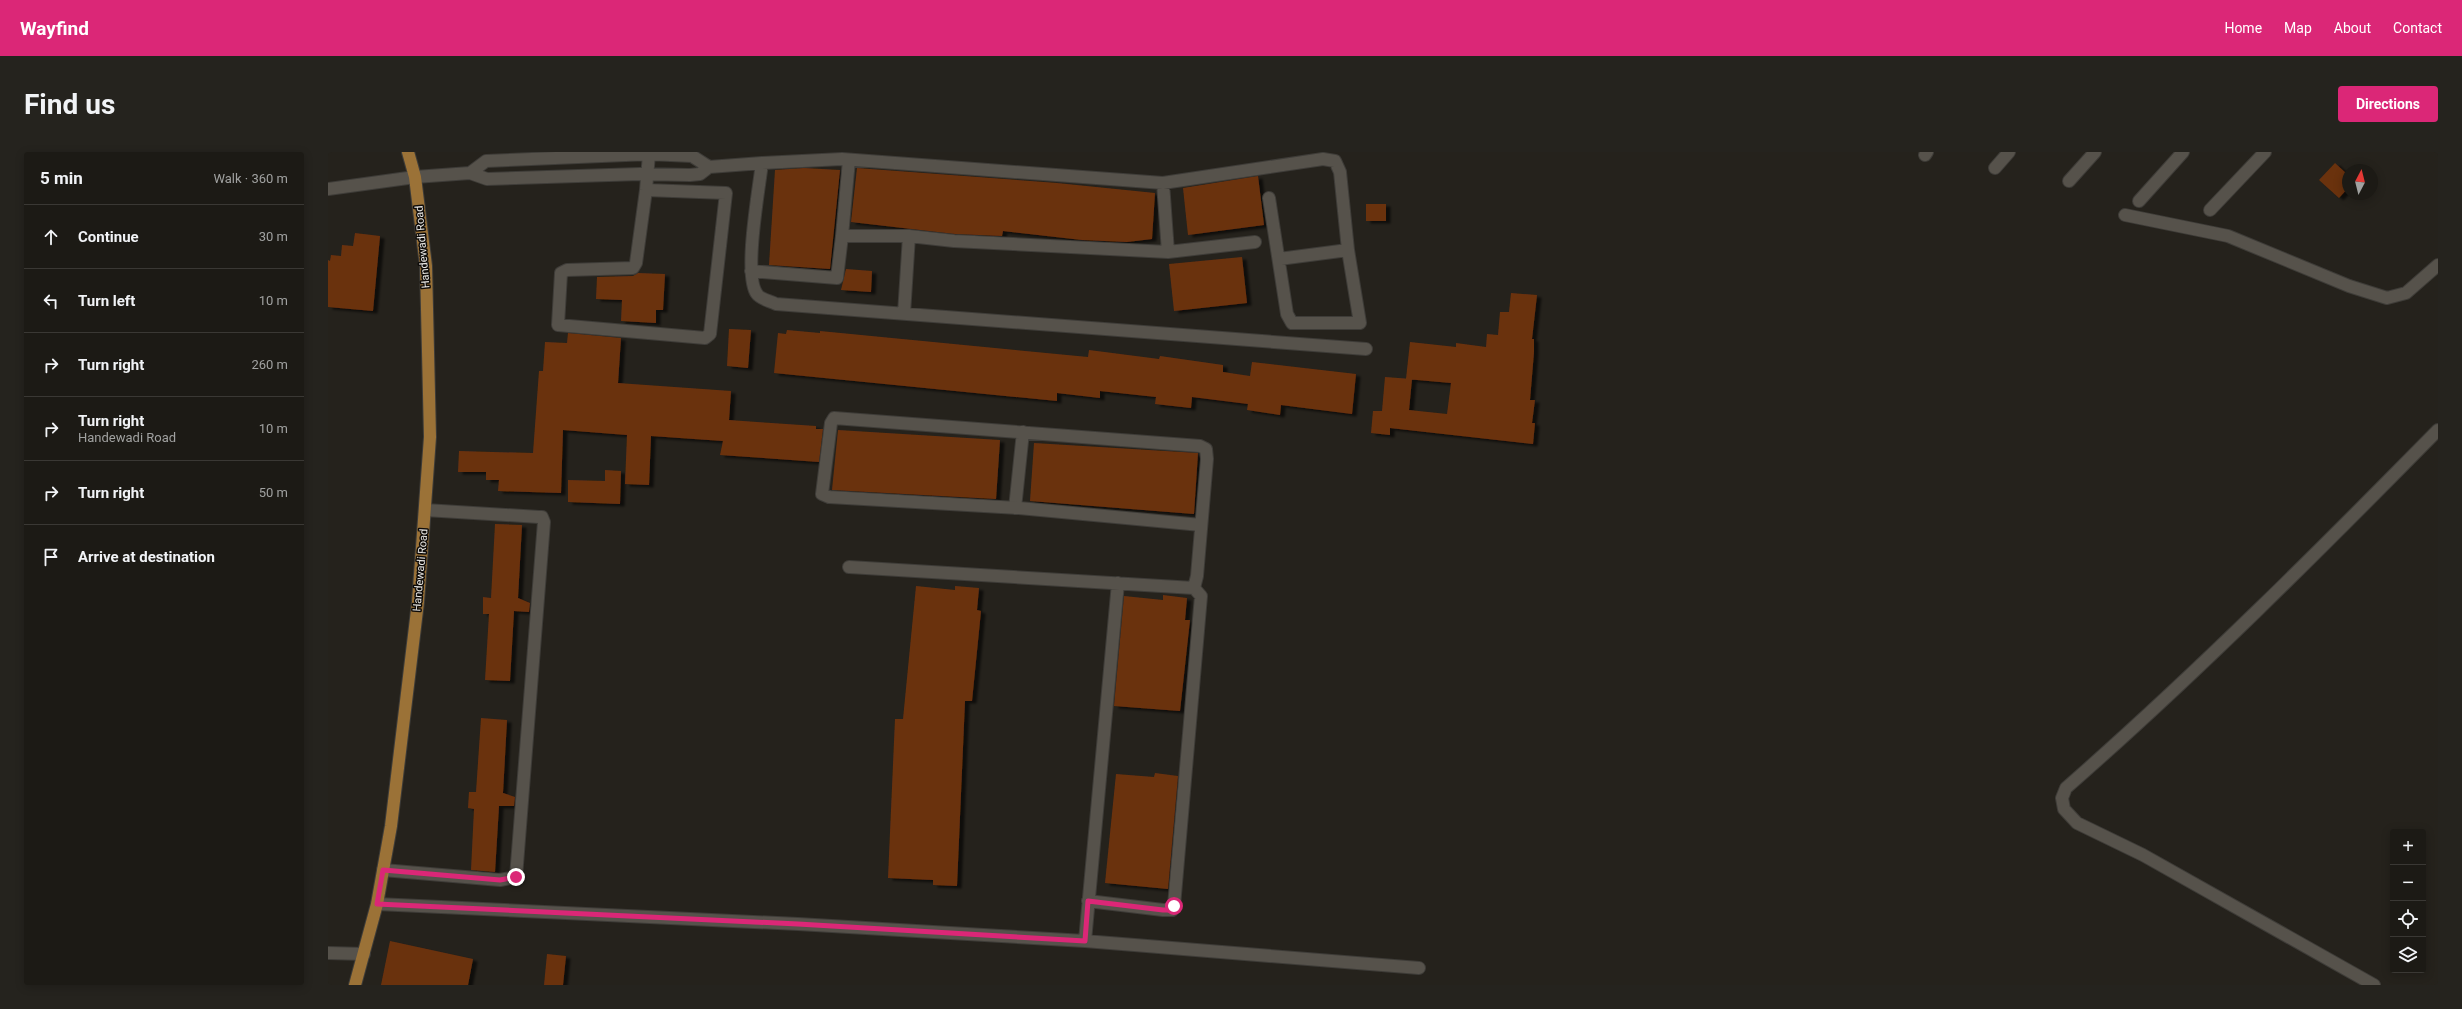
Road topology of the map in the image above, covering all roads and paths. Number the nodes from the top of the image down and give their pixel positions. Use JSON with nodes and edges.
{"nodes":[{"id":1,"x":408,"y":152,"type":"edge"},
{"id":2,"x":2009,"y":152,"type":"edge"},
{"id":3,"x":2095,"y":152,"type":"edge"},
{"id":4,"x":2183,"y":152,"type":"edge"},
{"id":5,"x":2265,"y":152,"type":"edge"},
{"id":6,"x":648,"y":154,"type":"junction"},
{"id":7,"x":849,"y":160,"type":"junction"},
{"id":8,"x":762,"y":163,"type":"junction"},
{"id":9,"x":709,"y":168,"type":"junction"},
{"id":10,"x":1995,"y":168,"type":"dead end"},
{"id":11,"x":470,"y":173,"type":"junction"},
{"id":12,"x":647,"y":174,"type":"junction"},
{"id":13,"x":415,"y":177,"type":"junction"},
{"id":14,"x":2069,"y":181,"type":"dead end"},
{"id":15,"x":1163,"y":183,"type":"junction"},
{"id":16,"x":328,"y":189,"type":"edge"},
{"id":17,"x":646,"y":190,"type":"junction"},
{"id":18,"x":1269,"y":198,"type":"dead end"},
{"id":19,"x":2139,"y":201,"type":"dead end"},
{"id":20,"x":2210,"y":210,"type":"dead end"},
{"id":21,"x":2125,"y":215,"type":"dead end"},
{"id":22,"x":842,"y":236,"type":"junction"},
{"id":23,"x":909,"y":236,"type":"junction"},
{"id":24,"x":1255,"y":242,"type":"dead end"},
{"id":25,"x":1348,"y":250,"type":"junction"},
{"id":26,"x":1168,"y":252,"type":"junction"},
{"id":27,"x":1279,"y":259,"type":"junction"},
{"id":28,"x":2438,"y":265,"type":"edge"},
{"id":29,"x":751,"y":271,"type":"junction"},
{"id":30,"x":904,"y":314,"type":"junction"},
{"id":31,"x":1292,"y":323,"type":"junction"},
{"id":32,"x":1292,"y":343,"type":"junction"},
{"id":33,"x":1366,"y":349,"type":"dead end"},
{"id":34,"x":2438,"y":430,"type":"edge"},
{"id":35,"x":1024,"y":432,"type":"junction"},
{"id":36,"x":1015,"y":508,"type":"junction"},
{"id":37,"x":425,"y":510,"type":"junction"},
{"id":38,"x":1202,"y":525,"type":"junction"},
{"id":39,"x":849,"y":567,"type":"dead end"},
{"id":40,"x":1118,"y":583,"type":"junction"},
{"id":41,"x":1194,"y":588,"type":"junction"},
{"id":42,"x":383,"y":870,"type":"junction"},
{"id":43,"x":1088,"y":901,"type":"junction"},
{"id":44,"x":377,"y":904,"type":"junction"},
{"id":45,"x":1085,"y":941,"type":"junction"},
{"id":46,"x":328,"y":953,"type":"edge"},
{"id":47,"x":364,"y":954,"type":"junction"},
{"id":48,"x":1419,"y":968,"type":"dead end"},
{"id":49,"x":356,"y":985,"type":"edge"},
{"id":50,"x":2374,"y":985,"type":"edge"}],
"edges":[{"from":1,"to":13,"type":"main road","name":"Handewadi Road"},
{"from":2,"to":10,"type":"street"},
{"from":3,"to":14,"type":"street"},
{"from":4,"to":19,"type":"street"},
{"from":5,"to":20,"type":"street"},
{"from":6,"to":9,"type":"street"},
{"from":6,"to":11,"type":"street"},
{"from":6,"to":12,"type":"street"},
{"from":7,"to":8,"type":"street"},
{"from":7,"to":15,"type":"street"},
{"from":7,"to":22,"type":"street"},
{"from":8,"to":9,"type":"street"},
{"from":8,"to":29,"type":"street"},
{"from":9,"to":12,"type":"street"},
{"from":11,"to":12,"type":"street"},
{"from":11,"to":13,"type":"street"},
{"from":12,"to":17,"type":"street"},
{"from":13,"to":16,"type":"street"},
{"from":13,"to":37,"type":"main road","name":"Handewadi Road"},
{"from":15,"to":25,"type":"street"},
{"from":15,"to":26,"type":"street"},
{"from":17,"to":17,"type":"street"},
{"from":18,"to":27,"type":"street"},
{"from":21,"to":28,"type":"street"},
{"from":22,"to":23,"type":"street"},
{"from":22,"to":29,"type":"street"},
{"from":23,"to":26,"type":"street"},
{"from":23,"to":30,"type":"street"},
{"from":24,"to":26,"type":"street"},
{"from":25,"to":27,"type":"street"},
{"from":25,"to":31,"type":"street"},
{"from":27,"to":31,"type":"street"},
{"from":29,"to":30,"type":"street"},
{"from":30,"to":32,"type":"street"},
{"from":31,"to":32,"type":"street"},
{"from":32,"to":33,"type":"street"},
{"from":34,"to":50,"type":"street"},
{"from":35,"to":36,"type":"street"},
{"from":35,"to":36,"type":"street"},
{"from":35,"to":38,"type":"street"},
{"from":36,"to":38,"type":"street"},
{"from":37,"to":42,"type":"main road","name":"Handewadi Road"},
{"from":37,"to":42,"type":"street"},
{"from":38,"to":41,"type":"street"},
{"from":39,"to":40,"type":"street"},
{"from":40,"to":41,"type":"street"},
{"from":40,"to":43,"type":"street"},
{"from":41,"to":43,"type":"street"},
{"from":42,"to":44,"type":"main road","name":"Handewadi Road"},
{"from":43,"to":45,"type":"street"},
{"from":44,"to":45,"type":"street"},
{"from":44,"to":47,"type":"main road","name":"Handewadi Road"},
{"from":45,"to":48,"type":"street"},
{"from":46,"to":47,"type":"street"},
{"from":47,"to":49,"type":"main road","name":"Handewadi Road"}]}
